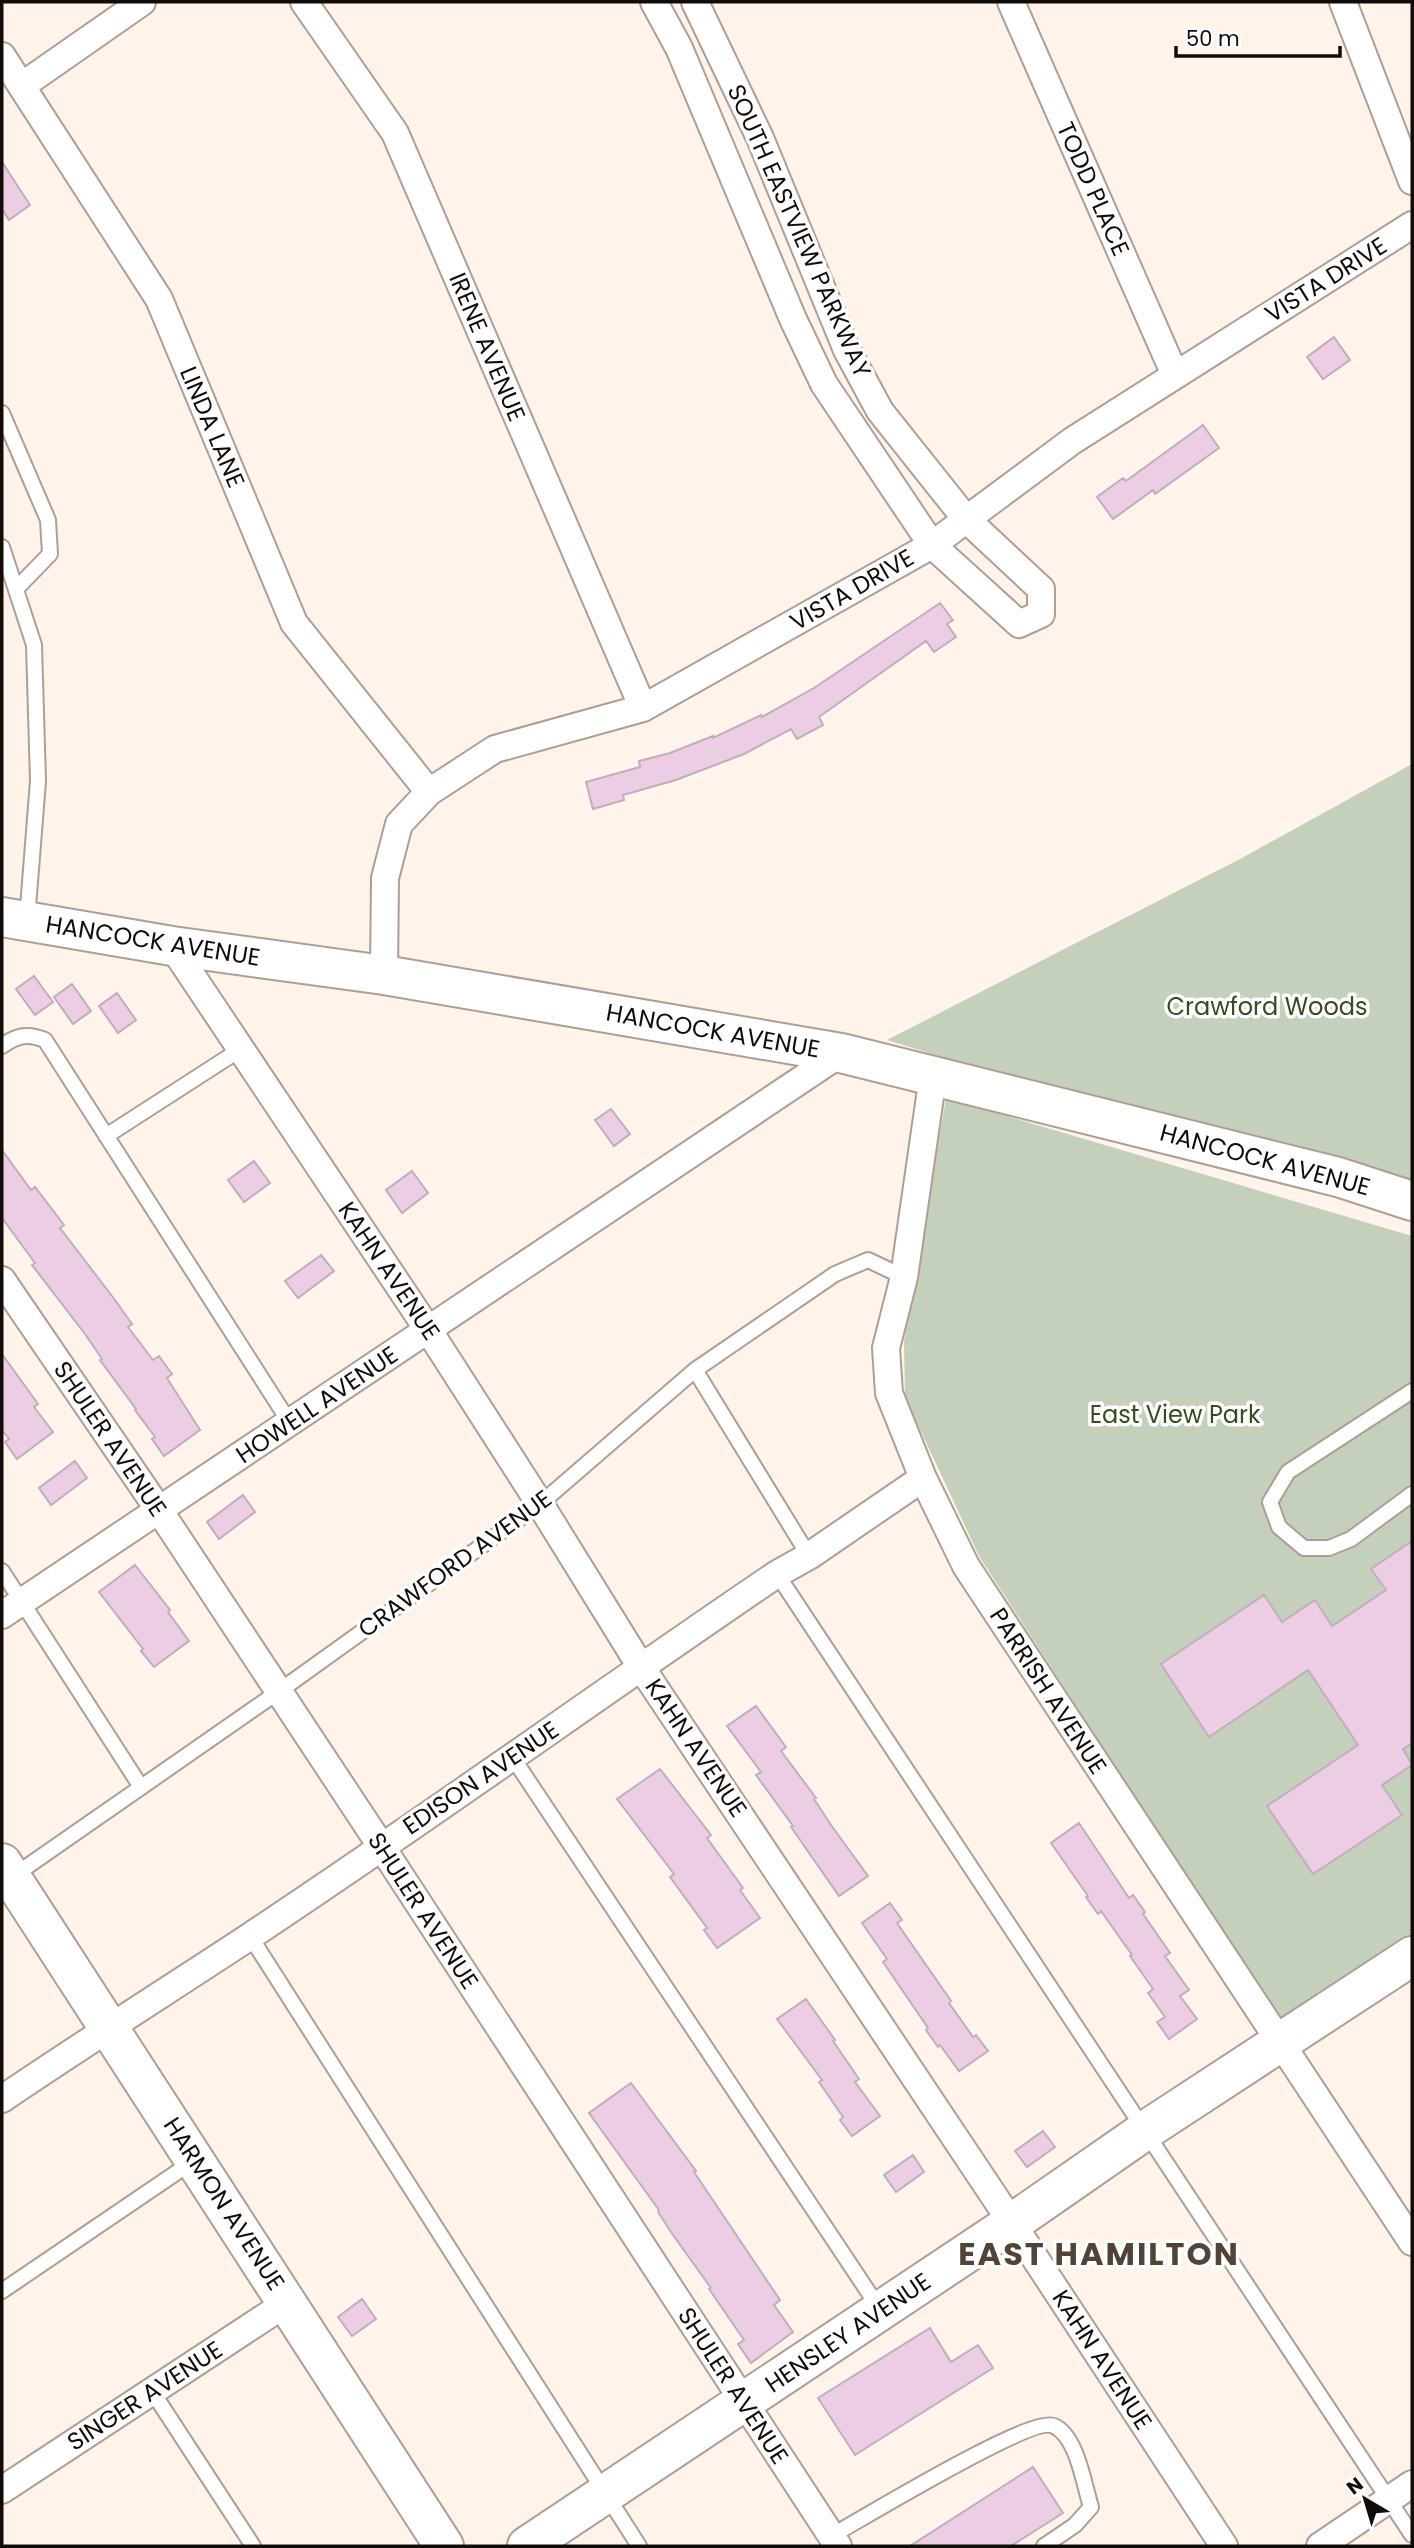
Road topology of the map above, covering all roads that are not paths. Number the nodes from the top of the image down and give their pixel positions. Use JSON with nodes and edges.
{"nodes":[{"id":1,"x":142,"y":2,"type":"edge"},
{"id":2,"x":303,"y":2,"type":"edge"},
{"id":3,"x":654,"y":2,"type":"edge"},
{"id":4,"x":695,"y":2,"type":"edge"},
{"id":5,"x":1011,"y":2,"type":"edge"},
{"id":6,"x":1343,"y":2,"type":"edge"},
{"id":7,"x":2,"y":56,"type":"edge"},
{"id":8,"x":23,"y":85,"type":"junction"},
{"id":9,"x":1412,"y":181,"type":"edge"},
{"id":10,"x":1412,"y":225,"type":"edge"},
{"id":11,"x":1175,"y":375,"type":"junction"},
{"id":12,"x":2,"y":413,"type":"edge"},
{"id":13,"x":966,"y":519,"type":"junction"},
{"id":14,"x":932,"y":545,"type":"junction"},
{"id":15,"x":2,"y":547,"type":"edge"},
{"id":16,"x":16,"y":589,"type":"junction"},
{"id":17,"x":643,"y":708,"type":"junction"},
{"id":18,"x":429,"y":792,"type":"junction"},
{"id":19,"x":14,"y":920,"type":"edge"},
{"id":20,"x":172,"y":946,"type":"junction"},
{"id":21,"x":384,"y":975,"type":"junction"},
{"id":22,"x":2,"y":1046,"type":"edge"},
{"id":23,"x":241,"y":1049,"type":"junction"},
{"id":24,"x":841,"y":1053,"type":"junction"},
{"id":25,"x":933,"y":1076,"type":"junction"},
{"id":26,"x":106,"y":1136,"type":"junction"},
{"id":27,"x":1412,"y":1201,"type":"edge"},
{"id":28,"x":904,"y":1277,"type":"junction"},
{"id":29,"x":2,"y":1280,"type":"edge"},
{"id":30,"x":429,"y":1331,"type":"junction"},
{"id":31,"x":695,"y":1370,"type":"junction"},
{"id":32,"x":1412,"y":1391,"type":"edge"},
{"id":33,"x":290,"y":1423,"type":"junction"},
{"id":34,"x":923,"y":1478,"type":"junction"},
{"id":35,"x":1412,"y":1494,"type":"edge"},
{"id":36,"x":540,"y":1504,"type":"junction"},
{"id":37,"x":159,"y":1510,"type":"junction"},
{"id":38,"x":809,"y":1556,"type":"junction"},
{"id":39,"x":2,"y":1571,"type":"edge"},
{"id":40,"x":777,"y":1574,"type":"junction"},
{"id":41,"x":12,"y":1608,"type":"edge"},
{"id":42,"x":641,"y":1667,"type":"junction"},
{"id":43,"x":278,"y":1692,"type":"junction"},
{"id":44,"x":513,"y":1758,"type":"junction"},
{"id":45,"x":141,"y":1787,"type":"junction"},
{"id":46,"x":381,"y":1846,"type":"junction"},
{"id":47,"x":5,"y":1875,"type":"edge"},
{"id":48,"x":250,"y":1936,"type":"junction"},
{"id":49,"x":1412,"y":1956,"type":"edge"},
{"id":50,"x":107,"y":2027,"type":"junction"},
{"id":51,"x":1280,"y":2044,"type":"junction"},
{"id":52,"x":2,"y":2099,"type":"edge"},
{"id":53,"x":1146,"y":2130,"type":"junction"},
{"id":54,"x":195,"y":2160,"type":"junction"},
{"id":55,"x":1012,"y":2223,"type":"junction"},
{"id":56,"x":1412,"y":2242,"type":"edge"},
{"id":57,"x":2,"y":2291,"type":"edge"},
{"id":58,"x":288,"y":2302,"type":"junction"},
{"id":59,"x":881,"y":2311,"type":"junction"},
{"id":60,"x":152,"y":2391,"type":"junction"},
{"id":61,"x":744,"y":2403,"type":"junction"},
{"id":62,"x":1412,"y":2484,"type":"edge"},
{"id":63,"x":2,"y":2490,"type":"edge"},
{"id":64,"x":604,"y":2493,"type":"junction"},
{"id":65,"x":1388,"y":2500,"type":"junction"},
{"id":66,"x":1412,"y":2535,"type":"edge"},
{"id":67,"x":835,"y":2541,"type":"edge"},
{"id":68,"x":253,"y":2546,"type":"edge"},
{"id":69,"x":444,"y":2546,"type":"edge"},
{"id":70,"x":527,"y":2546,"type":"edge"},
{"id":71,"x":639,"y":2546,"type":"edge"},
{"id":72,"x":1044,"y":2546,"type":"edge"},
{"id":73,"x":1224,"y":2546,"type":"edge"},
{"id":74,"x":1320,"y":2546,"type":"edge"}],
"edges":[{"from":1,"to":8,"type":"street"},
{"from":2,"to":17,"type":"street","name":"IRENE AVENUE"},
{"from":3,"to":14,"type":"street","name":"SOUTH EASTVIEW PARKWAY"},
{"from":4,"to":13,"type":"street","name":"SOUTH EASTVIEW PARKWAY"},
{"from":5,"to":11,"type":"street","name":"TODD PLACE"},
{"from":6,"to":9,"type":"street"},
{"from":7,"to":8,"type":"street","name":"LINDA LANE"},
{"from":8,"to":18,"type":"street","name":"LINDA LANE"},
{"from":10,"to":11,"type":"street","name":"VISTA DRIVE"},
{"from":11,"to":13,"type":"street","name":"VISTA DRIVE"},
{"from":12,"to":16,"type":"lane"},
{"from":13,"to":14,"type":"street","name":"VISTA DRIVE"},
{"from":13,"to":14,"type":"street","name":"SOUTH EASTVIEW PARKWAY"},
{"from":14,"to":17,"type":"street","name":"VISTA DRIVE"},
{"from":15,"to":16,"type":"lane"},
{"from":16,"to":19,"type":"lane"},
{"from":17,"to":18,"type":"street","name":"VISTA DRIVE"},
{"from":18,"to":21,"type":"street","name":"VISTA DRIVE"},
{"from":19,"to":20,"type":"street","name":"HANCOCK AVENUE"},
{"from":20,"to":21,"type":"street","name":"HANCOCK AVENUE"},
{"from":20,"to":23,"type":"street","name":"KAHN AVENUE"},
{"from":21,"to":24,"type":"street","name":"HANCOCK AVENUE"},
{"from":22,"to":26,"type":"lane"},
{"from":23,"to":26,"type":"lane"},
{"from":23,"to":30,"type":"street","name":"KAHN AVENUE"},
{"from":24,"to":25,"type":"street","name":"HANCOCK AVENUE"},
{"from":24,"to":30,"type":"street","name":"HOWELL AVENUE"},
{"from":25,"to":27,"type":"street","name":"HANCOCK AVENUE"},
{"from":25,"to":28,"type":"street","name":"PARRISH AVENUE"},
{"from":26,"to":33,"type":"lane"},
{"from":28,"to":31,"type":"lane","name":"CRAWFORD AVENUE"},
{"from":28,"to":34,"type":"street","name":"PARRISH AVENUE"},
{"from":29,"to":37,"type":"street","name":"SHULER AVENUE"},
{"from":30,"to":33,"type":"street","name":"HOWELL AVENUE"},
{"from":30,"to":36,"type":"street","name":"KAHN AVENUE"},
{"from":31,"to":36,"type":"lane","name":"CRAWFORD AVENUE"},
{"from":31,"to":38,"type":"lane"},
{"from":32,"to":35,"type":"lane"},
{"from":33,"to":37,"type":"street","name":"HOWELL AVENUE"},
{"from":34,"to":38,"type":"street","name":"EDISON AVENUE"},
{"from":34,"to":51,"type":"street","name":"PARRISH AVENUE"},
{"from":36,"to":42,"type":"street","name":"KAHN AVENUE"},
{"from":36,"to":43,"type":"lane","name":"CRAWFORD AVENUE"},
{"from":37,"to":41,"type":"street","name":"HOWELL AVENUE"},
{"from":37,"to":43,"type":"street","name":"SHULER AVENUE"},
{"from":38,"to":40,"type":"street","name":"EDISON AVENUE"},
{"from":39,"to":41,"type":"lane"},
{"from":40,"to":42,"type":"street","name":"EDISON AVENUE"},
{"from":40,"to":53,"type":"lane"},
{"from":41,"to":45,"type":"lane"},
{"from":42,"to":44,"type":"street","name":"EDISON AVENUE"},
{"from":42,"to":55,"type":"street","name":"KAHN AVENUE"},
{"from":43,"to":45,"type":"lane","name":"CRAWFORD AVENUE"},
{"from":43,"to":46,"type":"street","name":"SHULER AVENUE"},
{"from":44,"to":46,"type":"street","name":"EDISON AVENUE"},
{"from":44,"to":59,"type":"lane"},
{"from":45,"to":47,"type":"lane","name":"CRAWFORD AVENUE"},
{"from":46,"to":48,"type":"street","name":"EDISON AVENUE"},
{"from":46,"to":61,"type":"street","name":"SHULER AVENUE"},
{"from":47,"to":50,"type":"street","name":"HARMON AVENUE"},
{"from":48,"to":50,"type":"street","name":"EDISON AVENUE"},
{"from":48,"to":64,"type":"lane"},
{"from":49,"to":51,"type":"street","name":"HENSLEY AVENUE"},
{"from":50,"to":52,"type":"street","name":"EDISON AVENUE"},
{"from":50,"to":54,"type":"street","name":"HARMON AVENUE"},
{"from":51,"to":53,"type":"street","name":"HENSLEY AVENUE"},
{"from":51,"to":56,"type":"street","name":"PARRISH AVENUE"},
{"from":53,"to":55,"type":"street","name":"HENSLEY AVENUE"},
{"from":53,"to":65,"type":"lane"},
{"from":54,"to":57,"type":"lane"},
{"from":54,"to":58,"type":"street","name":"HARMON AVENUE"},
{"from":55,"to":59,"type":"street","name":"HENSLEY AVENUE"},
{"from":55,"to":73,"type":"street","name":"KAHN AVENUE"},
{"from":58,"to":60,"type":"street","name":"SINGER AVENUE"},
{"from":58,"to":69,"type":"street","name":"HARMON AVENUE"},
{"from":59,"to":61,"type":"street","name":"HENSLEY AVENUE"},
{"from":60,"to":63,"type":"street","name":"SINGER AVENUE"},
{"from":60,"to":68,"type":"lane"},
{"from":61,"to":64,"type":"street","name":"HENSLEY AVENUE"},
{"from":61,"to":67,"type":"street","name":"SHULER AVENUE"},
{"from":62,"to":65,"type":"street"},
{"from":64,"to":70,"type":"street","name":"HENSLEY AVENUE"},
{"from":64,"to":71,"type":"lane"},
{"from":65,"to":66,"type":"lane"},
{"from":65,"to":74,"type":"street"},
{"from":67,"to":72,"type":"lane"}]}
